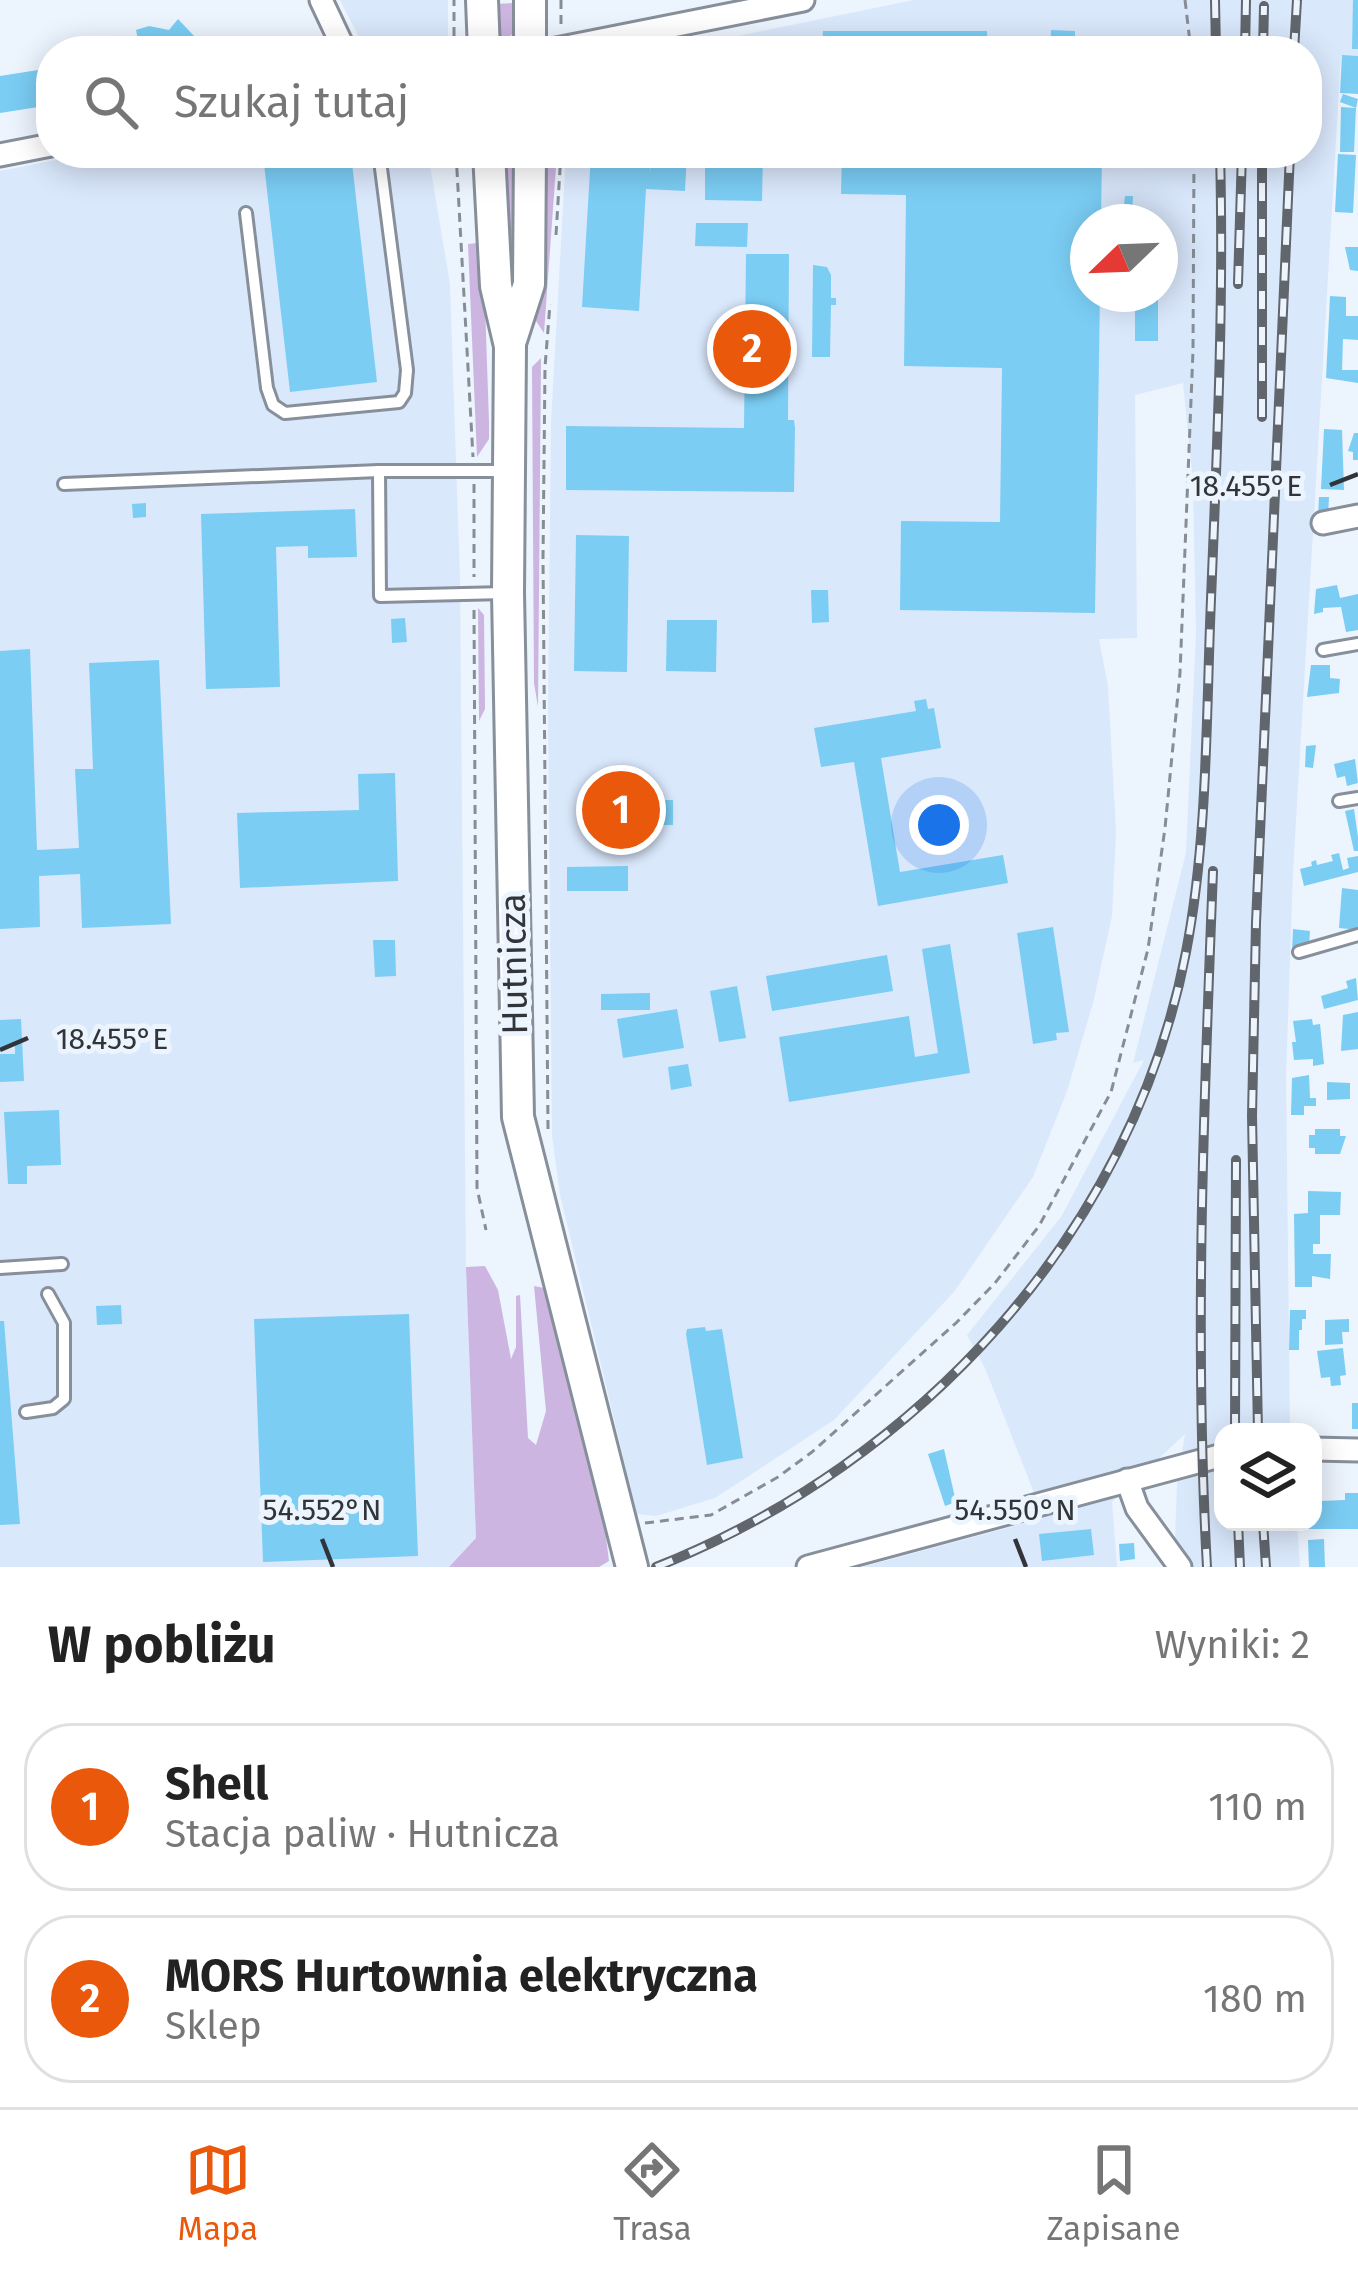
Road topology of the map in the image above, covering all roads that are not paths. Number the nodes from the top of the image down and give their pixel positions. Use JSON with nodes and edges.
{"nodes":[{"id":1,"x":321,"y":0,"type":"edge"},
{"id":2,"x":482,"y":0,"type":"edge"},
{"id":3,"x":530,"y":0,"type":"edge"},
{"id":4,"x":803,"y":0,"type":"edge"},
{"id":5,"x":338,"y":36,"type":"edge"},
{"id":6,"x":483,"y":36,"type":"edge"},
{"id":7,"x":530,"y":36,"type":"edge"},
{"id":8,"x":622,"y":36,"type":"edge"},
{"id":9,"x":36,"y":148,"type":"edge"},
{"id":10,"x":0,"y":155,"type":"edge"},
{"id":11,"x":381,"y":168,"type":"edge"},
{"id":12,"x":490,"y":168,"type":"edge"},
{"id":13,"x":530,"y":168,"type":"edge"},
{"id":14,"x":246,"y":213,"type":"dead end"},
{"id":15,"x":510,"y":346,"type":"junction"},
{"id":16,"x":380,"y":471,"type":"junction"},
{"id":17,"x":508,"y":471,"type":"junction"},
{"id":18,"x":64,"y":484,"type":"dead end"},
{"id":19,"x":1358,"y":516,"type":"edge"},
{"id":20,"x":1323,"y":523,"type":"dead end"},
{"id":21,"x":508,"y":593,"type":"junction"},
{"id":22,"x":1358,"y":644,"type":"edge"},
{"id":23,"x":1323,"y":650,"type":"dead end"},
{"id":24,"x":1358,"y":798,"type":"edge"},
{"id":25,"x":1339,"y":801,"type":"dead end"},
{"id":26,"x":1358,"y":935,"type":"edge"},
{"id":27,"x":1299,"y":952,"type":"dead end"},
{"id":28,"x":62,"y":1264,"type":"dead end"},
{"id":29,"x":0,"y":1268,"type":"edge"},
{"id":30,"x":48,"y":1294,"type":"dead end"},
{"id":31,"x":26,"y":1412,"type":"dead end"},
{"id":32,"x":1322,"y":1449,"type":"edge"},
{"id":33,"x":1358,"y":1450,"type":"edge"},
{"id":34,"x":1214,"y":1457,"type":"edge"},
{"id":35,"x":1127,"y":1480,"type":"junction"},
{"id":36,"x":632,"y":1567,"type":"edge"},
{"id":37,"x":808,"y":1567,"type":"edge"},
{"id":38,"x":1180,"y":1567,"type":"edge"}],
"edges":[{"from":1,"to":5,"type":"street"},
{"from":2,"to":6,"type":"main road"},
{"from":3,"to":7,"type":"main road"},
{"from":4,"to":8,"type":"street"},
{"from":9,"to":10,"type":"street"},
{"from":11,"to":14,"type":"lane"},
{"from":12,"to":15,"type":"main road","name":"Hutnicza"},
{"from":13,"to":15,"type":"main road","name":"Hutnicza"},
{"from":15,"to":17,"type":"main road","name":"Hutnicza"},
{"from":16,"to":17,"type":"lane"},
{"from":16,"to":18,"type":"lane"},
{"from":16,"to":21,"type":"lane"},
{"from":17,"to":21,"type":"main road","name":"Hutnicza"},
{"from":19,"to":20,"type":"street"},
{"from":21,"to":36,"type":"main road","name":"Hutnicza"},
{"from":22,"to":23,"type":"lane"},
{"from":24,"to":25,"type":"lane"},
{"from":26,"to":27,"type":"lane"},
{"from":28,"to":29,"type":"lane"},
{"from":30,"to":31,"type":"lane"},
{"from":32,"to":33,"type":"street"},
{"from":34,"to":35,"type":"street"},
{"from":35,"to":37,"type":"street"},
{"from":35,"to":38,"type":"street"}]}
